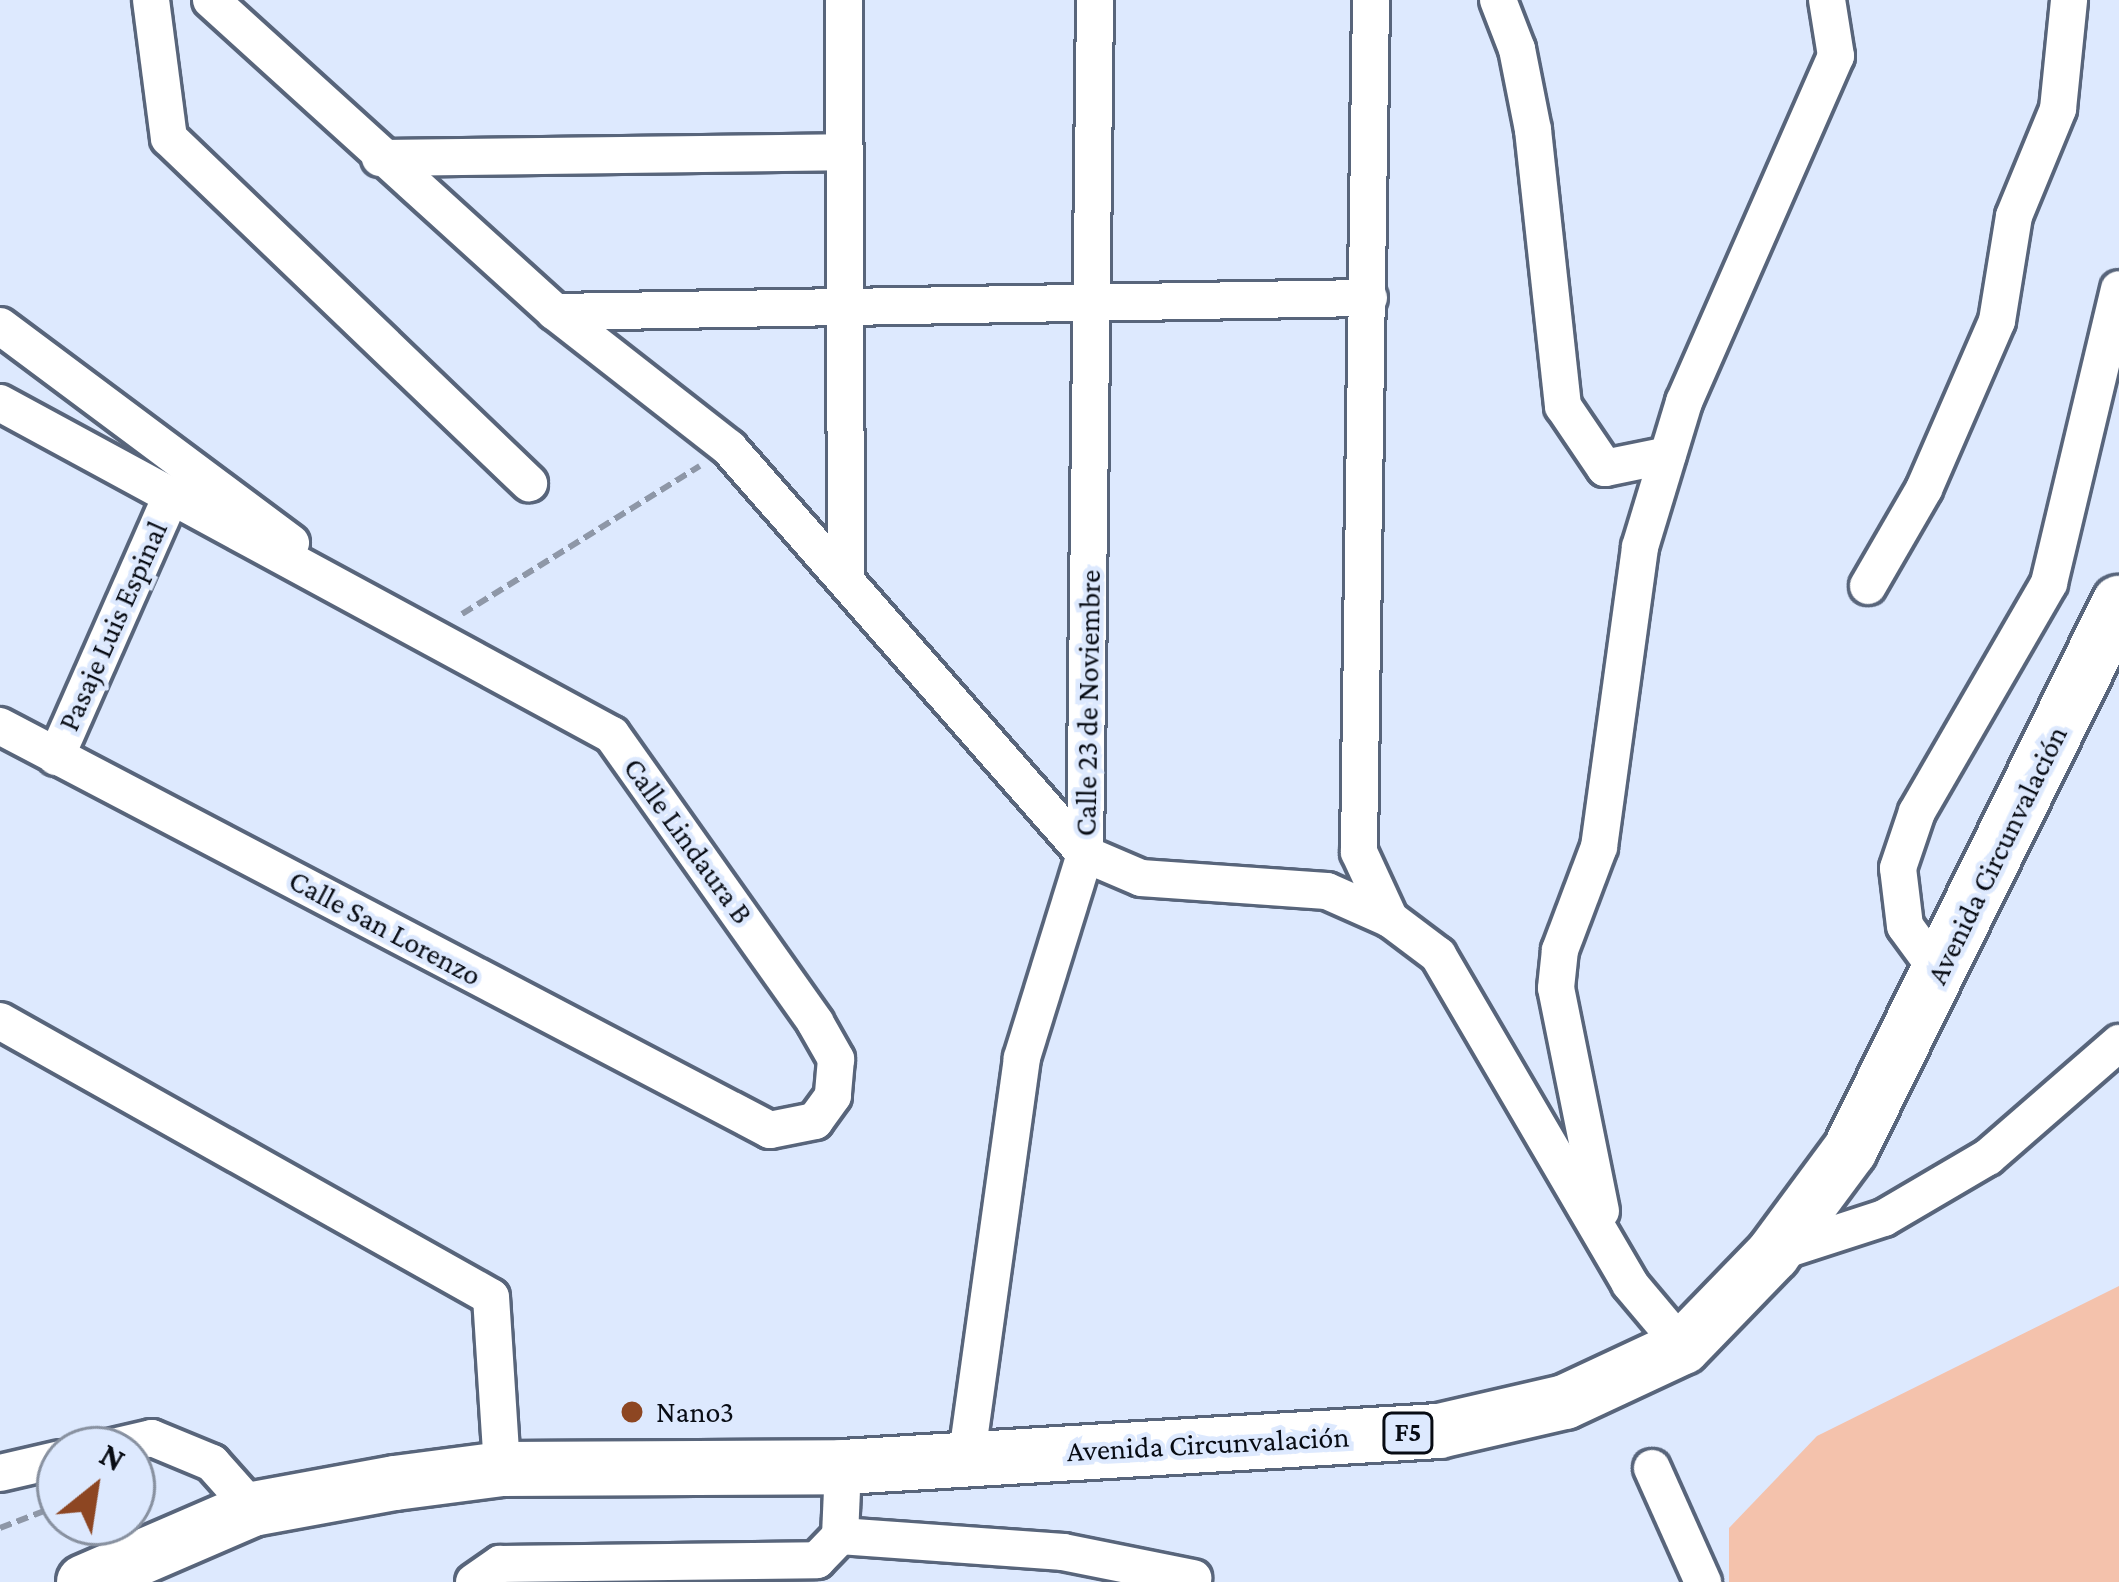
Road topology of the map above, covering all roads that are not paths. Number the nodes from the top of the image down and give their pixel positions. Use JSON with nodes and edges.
{"nodes":[{"id":1,"x":151,"y":0,"type":"edge"},
{"id":2,"x":211,"y":0,"type":"edge"},
{"id":3,"x":844,"y":0,"type":"edge"},
{"id":4,"x":1095,"y":0,"type":"edge"},
{"id":5,"x":1371,"y":0,"type":"edge"},
{"id":6,"x":1498,"y":0,"type":"edge"},
{"id":7,"x":1826,"y":0,"type":"edge"},
{"id":8,"x":2068,"y":0,"type":"edge"},
{"id":9,"x":844,"y":152,"type":"junction"},
{"id":10,"x":380,"y":158,"type":"junction"},
{"id":11,"x":2119,"y":289,"type":"edge"},
{"id":12,"x":1094,"y":298,"type":"junction"},
{"id":13,"x":1369,"y":298,"type":"junction"},
{"id":14,"x":845,"y":303,"type":"junction"},
{"id":15,"x":555,"y":312,"type":"junction"},
{"id":16,"x":0,"y":326,"type":"edge"},
{"id":17,"x":0,"y":403,"type":"edge"},
{"id":18,"x":1668,"y":455,"type":"junction"},
{"id":19,"x":529,"y":483,"type":"dead end"},
{"id":20,"x":171,"y":496,"type":"junction"},
{"id":21,"x":846,"y":574,"type":"junction"},
{"id":22,"x":1868,"y":586,"type":"dead end"},
{"id":23,"x":2119,"y":603,"type":"edge"},
{"id":24,"x":393,"y":621,"type":"junction"},
{"id":25,"x":0,"y":726,"type":"edge"},
{"id":26,"x":56,"y":757,"type":"junction"},
{"id":27,"x":1085,"y":854,"type":"junction"},
{"id":28,"x":1390,"y":919,"type":"junction"},
{"id":29,"x":1940,"y":974,"type":"junction"},
{"id":30,"x":0,"y":1021,"type":"edge"},
{"id":31,"x":2119,"y":1043,"type":"edge"},
{"id":32,"x":770,"y":1130,"type":"joint"},
{"id":33,"x":1607,"y":1244,"type":"junction"},
{"id":34,"x":1773,"y":1254,"type":"junction"},
{"id":35,"x":1683,"y":1347,"type":"junction"},
{"id":36,"x":156,"y":1440,"type":"edge"},
{"id":37,"x":967,"y":1456,"type":"junction"},
{"id":38,"x":36,"y":1465,"type":"edge"},
{"id":39,"x":843,"y":1467,"type":"junction"},
{"id":40,"x":1652,"y":1468,"type":"dead end"},
{"id":41,"x":502,"y":1469,"type":"junction"},
{"id":42,"x":0,"y":1473,"type":"edge"},
{"id":43,"x":253,"y":1509,"type":"junction"},
{"id":44,"x":841,"y":1556,"type":"edge"},
{"id":45,"x":1193,"y":1578,"type":"dead end"},
{"id":46,"x":84,"y":1582,"type":"edge"},
{"id":47,"x":474,"y":1582,"type":"edge"},
{"id":48,"x":1702,"y":1582,"type":"edge"}],
"edges":[{"from":1,"to":19,"type":"street"},
{"from":2,"to":10,"type":"street"},
{"from":3,"to":9,"type":"street"},
{"from":4,"to":12,"type":"street","name":"Calle 23 de Noviembre"},
{"from":5,"to":13,"type":"street"},
{"from":6,"to":18,"type":"street"},
{"from":7,"to":18,"type":"street"},
{"from":8,"to":22,"type":"street"},
{"from":9,"to":10,"type":"street"},
{"from":9,"to":14,"type":"street"},
{"from":10,"to":15,"type":"street"},
{"from":11,"to":29,"type":"street"},
{"from":12,"to":13,"type":"street"},
{"from":12,"to":14,"type":"street"},
{"from":12,"to":27,"type":"street","name":"Calle 23 de Noviembre"},
{"from":13,"to":28,"type":"street"},
{"from":14,"to":15,"type":"street"},
{"from":14,"to":21,"type":"street"},
{"from":15,"to":21,"type":"street"},
{"from":16,"to":24,"type":"street","name":"Calle Lindaura B"},
{"from":17,"to":20,"type":"street","name":"Calle Lindaura B"},
{"from":18,"to":33,"type":"street"},
{"from":20,"to":24,"type":"street","name":"Calle Lindaura B"},
{"from":20,"to":26,"type":"street","name":"Pasaje Luis Espinal"},
{"from":21,"to":27,"type":"street"},
{"from":23,"to":29,"type":"highway","name":"Avenida Circunvalación","number":"F5"},
{"from":24,"to":32,"type":"street","name":"Calle Lindaura B"},
{"from":25,"to":26,"type":"street","name":"Calle San Lorenzo"},
{"from":26,"to":32,"type":"street","name":"Calle San Lorenzo"},
{"from":27,"to":28,"type":"street","name":"Calle 23 de Noviembre"},
{"from":27,"to":37,"type":"street"},
{"from":28,"to":33,"type":"street","name":"Calle 23 de Noviembre"},
{"from":29,"to":34,"type":"highway","name":"Avenida Circunvalación","number":"F5"},
{"from":30,"to":41,"type":"street"},
{"from":31,"to":34,"type":"street"},
{"from":33,"to":35,"type":"street","name":"Calle 23 de Noviembre"},
{"from":34,"to":35,"type":"highway","name":"Avenida Circunvalación","number":"F5"},
{"from":35,"to":37,"type":"highway","name":"Avenida Circunvalación","number":"F5"},
{"from":36,"to":43,"type":"street"},
{"from":37,"to":39,"type":"highway","name":"Avenida Circunvalación","number":"F5"},
{"from":38,"to":42,"type":"street"},
{"from":39,"to":41,"type":"highway","name":"Avenida Circunvalación","number":"F5"},
{"from":39,"to":44,"type":"street"},
{"from":40,"to":48,"type":"street"},
{"from":41,"to":43,"type":"highway","name":"Avenida Circunvalación","number":"F5"},
{"from":43,"to":46,"type":"highway","name":"Avenida Circunvalación","number":"F5"},
{"from":44,"to":45,"type":"street"},
{"from":44,"to":47,"type":"street"}]}
